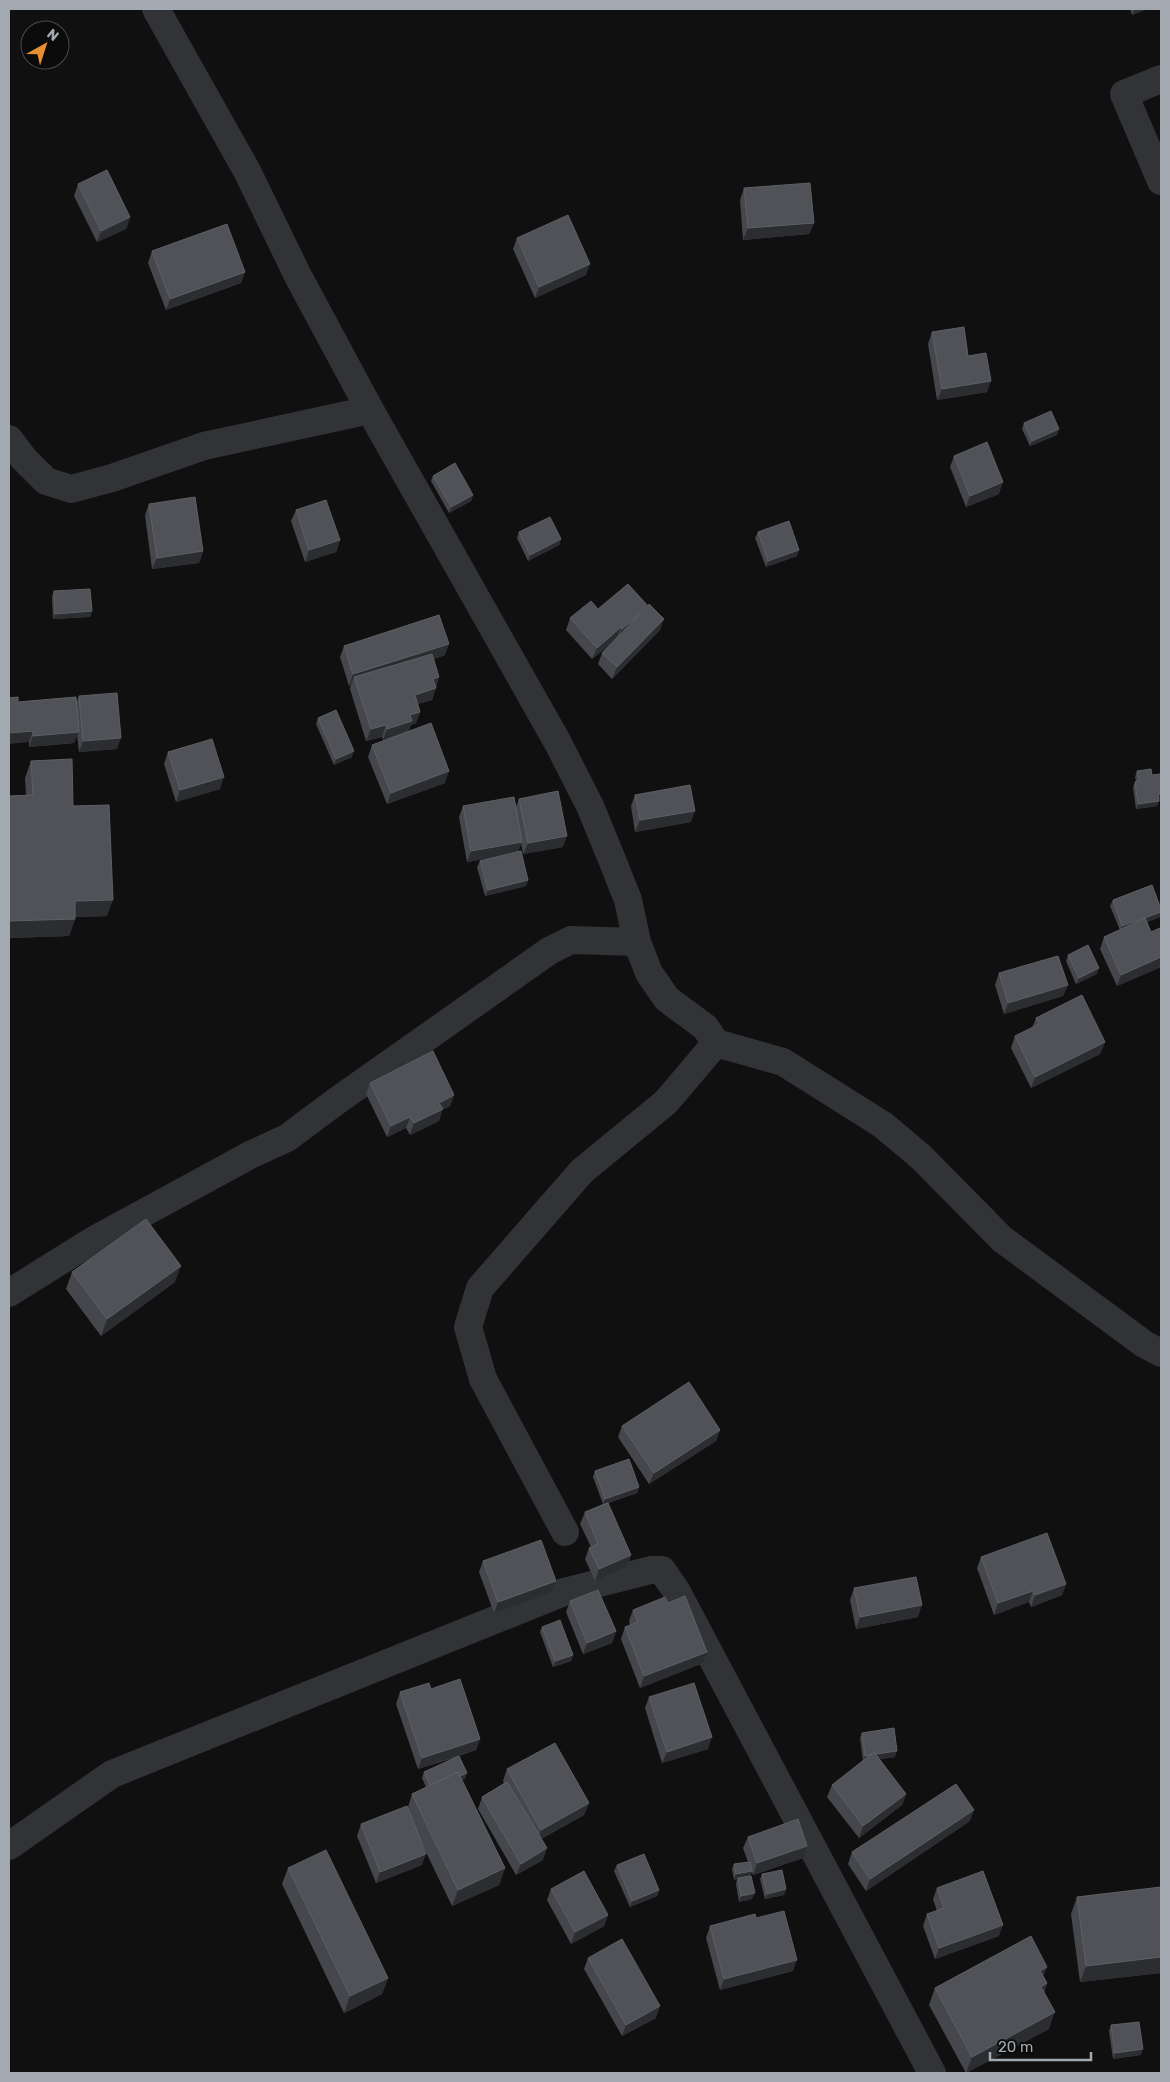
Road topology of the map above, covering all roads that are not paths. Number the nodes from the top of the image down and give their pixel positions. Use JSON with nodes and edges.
{"nodes":[{"id":1,"x":156,"y":9,"type":"edge"},
{"id":2,"x":1161,"y":79,"type":"edge"},
{"id":3,"x":1161,"y":181,"type":"edge"},
{"id":4,"x":370,"y":410,"type":"junction"},
{"id":5,"x":9,"y":438,"type":"edge"},
{"id":6,"x":637,"y":942,"type":"junction"},
{"id":7,"x":716,"y":1044,"type":"junction"},
{"id":8,"x":9,"y":1293,"type":"edge"},
{"id":9,"x":1161,"y":1353,"type":"edge"},
{"id":10,"x":564,"y":1532,"type":"dead end"},
{"id":11,"x":9,"y":1846,"type":"edge"},
{"id":12,"x":932,"y":2073,"type":"edge"}],
"edges":[{"from":1,"to":4,"type":"street"},
{"from":2,"to":3,"type":"street"},
{"from":4,"to":5,"type":"street"},
{"from":4,"to":6,"type":"street"},
{"from":6,"to":7,"type":"street"},
{"from":6,"to":8,"type":"street"},
{"from":7,"to":9,"type":"street"},
{"from":7,"to":10,"type":"street"},
{"from":11,"to":12,"type":"street"}]}
